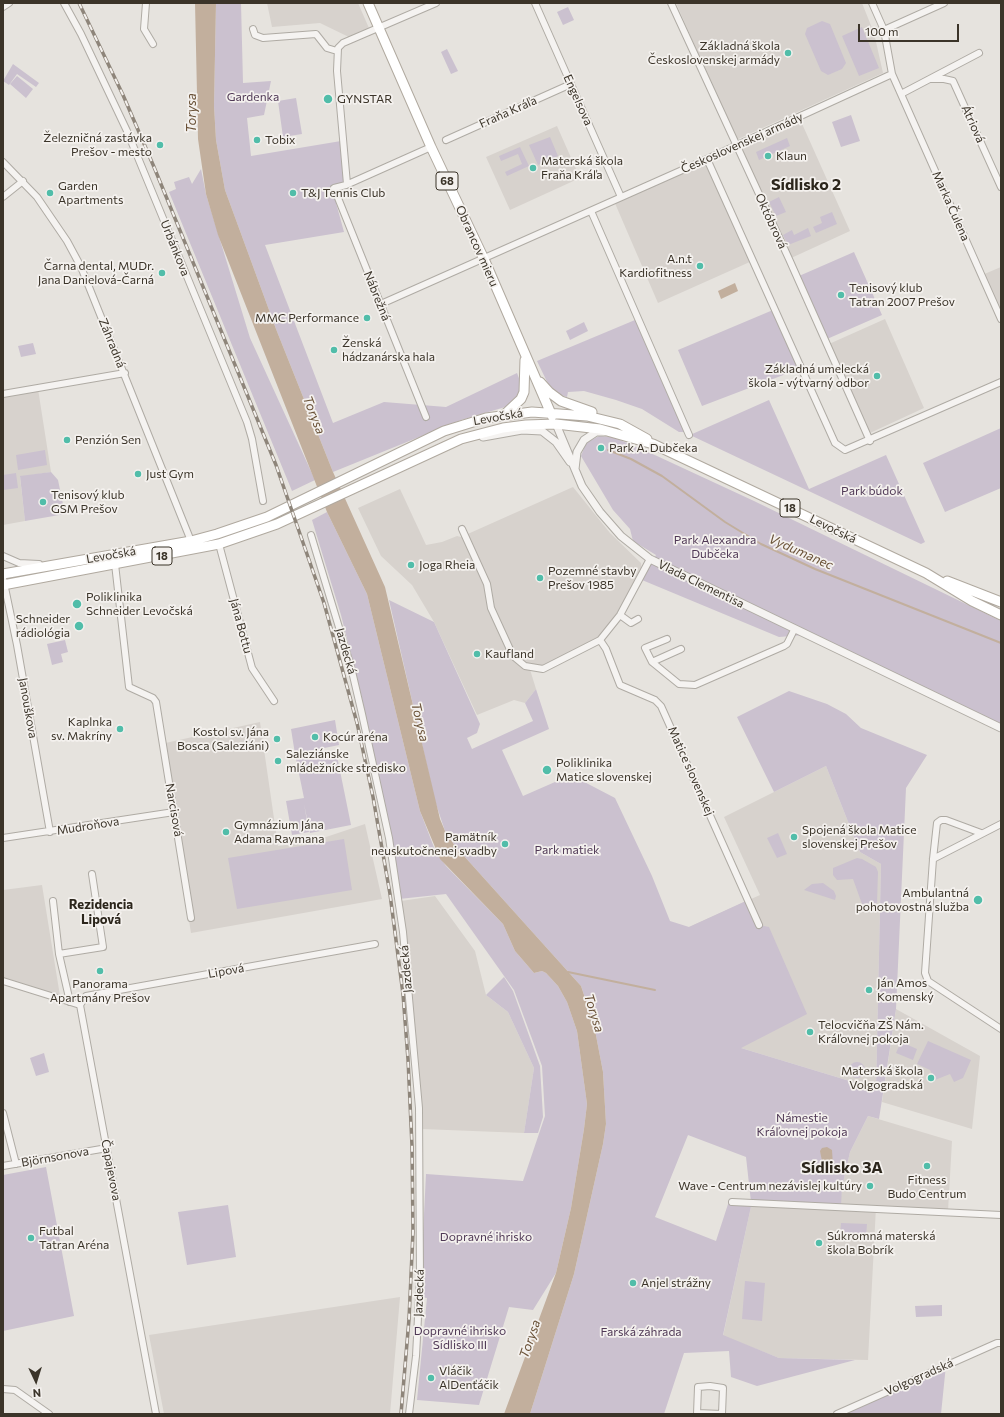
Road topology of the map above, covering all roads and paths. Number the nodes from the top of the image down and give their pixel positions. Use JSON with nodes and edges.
{"nodes":[{"id":1,"x":9,"y":3,"type":"edge"},
{"id":2,"x":64,"y":3,"type":"edge"},
{"id":3,"x":146,"y":3,"type":"edge"},
{"id":4,"x":368,"y":3,"type":"edge"},
{"id":5,"x":436,"y":3,"type":"edge"},
{"id":6,"x":535,"y":3,"type":"edge"},
{"id":7,"x":671,"y":3,"type":"edge"},
{"id":8,"x":872,"y":3,"type":"edge"},
{"id":9,"x":944,"y":3,"type":"edge"},
{"id":10,"x":3,"y":7,"type":"edge"},
{"id":11,"x":380,"y":28,"type":"junction"},
{"id":12,"x":253,"y":29,"type":"dead end"},
{"id":13,"x":884,"y":30,"type":"junction"},
{"id":14,"x":153,"y":44,"type":"dead end"},
{"id":15,"x":337,"y":51,"type":"junction"},
{"id":16,"x":979,"y":53,"type":"dead end"},
{"id":17,"x":892,"y":74,"type":"junction"},
{"id":18,"x":931,"y":79,"type":"junction"},
{"id":19,"x":571,"y":84,"type":"junction"},
{"id":20,"x":901,"y":94,"type":"junction"},
{"id":21,"x":446,"y":140,"type":"dead end"},
{"id":22,"x":735,"y":146,"type":"junction"},
{"id":23,"x":431,"y":147,"type":"junction"},
{"id":24,"x":707,"y":159,"type":"junction"},
{"id":25,"x":3,"y":162,"type":"edge"},
{"id":26,"x":23,"y":181,"type":"junction"},
{"id":27,"x":347,"y":184,"type":"junction"},
{"id":28,"x":1001,"y":187,"type":"edge"},
{"id":29,"x":3,"y":197,"type":"edge"},
{"id":30,"x":621,"y":197,"type":"junction"},
{"id":31,"x":591,"y":211,"type":"junction"},
{"id":32,"x":484,"y":259,"type":"junction"},
{"id":33,"x":381,"y":304,"type":"junction"},
{"id":34,"x":1001,"y":319,"type":"edge"},
{"id":35,"x":525,"y":354,"type":"junction"},
{"id":36,"x":125,"y":374,"type":"junction"},
{"id":37,"x":1001,"y":382,"type":"edge"},
{"id":38,"x":3,"y":394,"type":"edge"},
{"id":39,"x":550,"y":412,"type":"junction"},
{"id":40,"x":505,"y":414,"type":"junction"},
{"id":41,"x":426,"y":417,"type":"dead end"},
{"id":42,"x":556,"y":424,"type":"junction"},
{"id":43,"x":620,"y":424,"type":"junction"},
{"id":44,"x":614,"y":432,"type":"junction"},
{"id":45,"x":689,"y":435,"type":"dead end"},
{"id":46,"x":461,"y":439,"type":"junction"},
{"id":47,"x":870,"y":441,"type":"junction"},
{"id":48,"x":653,"y":444,"type":"junction"},
{"id":49,"x":575,"y":469,"type":"junction"},
{"id":50,"x":262,"y":501,"type":"dead end"},
{"id":51,"x":462,"y":529,"type":"dead end"},
{"id":52,"x":311,"y":535,"type":"dead end"},
{"id":53,"x":191,"y":541,"type":"junction"},
{"id":54,"x":219,"y":544,"type":"junction"},
{"id":55,"x":3,"y":556,"type":"edge"},
{"id":56,"x":650,"y":559,"type":"junction"},
{"id":57,"x":65,"y":563,"type":"junction"},
{"id":58,"x":115,"y":564,"type":"junction"},
{"id":59,"x":926,"y":573,"type":"junction"},
{"id":60,"x":3,"y":574,"type":"edge"},
{"id":61,"x":4,"y":582,"type":"edge"},
{"id":62,"x":1001,"y":602,"type":"edge"},
{"id":63,"x":620,"y":615,"type":"junction"},
{"id":64,"x":1001,"y":615,"type":"edge"},
{"id":65,"x":638,"y":619,"type":"dead end"},
{"id":66,"x":794,"y":630,"type":"junction"},
{"id":67,"x":667,"y":639,"type":"dead end"},
{"id":68,"x":600,"y":640,"type":"junction"},
{"id":69,"x":681,"y":649,"type":"dead end"},
{"id":70,"x":652,"y":662,"type":"junction"},
{"id":71,"x":156,"y":702,"type":"joint"},
{"id":72,"x":274,"y":702,"type":"dead end"},
{"id":73,"x":1001,"y":728,"type":"edge"},
{"id":74,"x":174,"y":812,"type":"junction"},
{"id":75,"x":1001,"y":824,"type":"edge"},
{"id":76,"x":50,"y":832,"type":"junction"},
{"id":77,"x":981,"y":833,"type":"junction"},
{"id":78,"x":3,"y":838,"type":"edge"},
{"id":79,"x":933,"y":859,"type":"junction"},
{"id":80,"x":92,"y":874,"type":"dead end"},
{"id":81,"x":53,"y":901,"type":"dead end"},
{"id":82,"x":191,"y":918,"type":"dead end"},
{"id":83,"x":759,"y":925,"type":"dead end"},
{"id":84,"x":375,"y":944,"type":"dead end"},
{"id":85,"x":59,"y":954,"type":"junction"},
{"id":86,"x":3,"y":981,"type":"edge"},
{"id":87,"x":70,"y":1002,"type":"junction"},
{"id":88,"x":80,"y":1005,"type":"junction"},
{"id":89,"x":1001,"y":1029,"type":"edge"},
{"id":90,"x":3,"y":1113,"type":"edge"},
{"id":91,"x":107,"y":1148,"type":"junction"},
{"id":92,"x":16,"y":1164,"type":"junction"},
{"id":93,"x":3,"y":1166,"type":"edge"},
{"id":94,"x":732,"y":1202,"type":"dead end"},
{"id":95,"x":1001,"y":1216,"type":"edge"},
{"id":96,"x":1001,"y":1343,"type":"edge"},
{"id":97,"x":3,"y":1390,"type":"edge"},
{"id":98,"x":697,"y":1413,"type":"edge"},
{"id":99,"x":49,"y":1414,"type":"edge"},
{"id":100,"x":156,"y":1414,"type":"edge"},
{"id":101,"x":409,"y":1414,"type":"edge"},
{"id":102,"x":837,"y":1414,"type":"edge"}],
"edges":[{"from":1,"to":10,"type":"street"},
{"from":2,"to":50,"type":"street","name":"Urbánkova"},
{"from":3,"to":14,"type":"street"},
{"from":4,"to":11,"type":"main road","name":"Obrancov mieru","number":"68"},
{"from":5,"to":11,"type":"street"},
{"from":6,"to":19,"type":"street","name":"Engelsova"},
{"from":7,"to":22,"type":"street","name":"Októbrová"},
{"from":8,"to":13,"type":"street","name":"Marka Čulena"},
{"from":9,"to":13,"type":"street"},
{"from":11,"to":15,"type":"street"},
{"from":11,"to":23,"type":"main road","name":"Obrancov mieru","number":"68"},
{"from":12,"to":15,"type":"street"},
{"from":13,"to":17,"type":"street","name":"Marka Čulena"},
{"from":15,"to":27,"type":"street"},
{"from":16,"to":18,"type":"street"},
{"from":17,"to":20,"type":"street","name":"Marka Čulena"},
{"from":17,"to":22,"type":"street","name":"Československej armády"},
{"from":18,"to":20,"type":"street"},
{"from":18,"to":28,"type":"street","name":"Átriová"},
{"from":19,"to":21,"type":"street","name":"Fraňa Kráľa"},
{"from":19,"to":30,"type":"street","name":"Engelsova"},
{"from":20,"to":34,"type":"street","name":"Marka Čulena"},
{"from":22,"to":24,"type":"street","name":"Československej armády"},
{"from":22,"to":47,"type":"street","name":"Októbrová"},
{"from":23,"to":27,"type":"street","name":"Nábrežná"},
{"from":23,"to":32,"type":"main road","name":"Obrancov mieru","number":"68"},
{"from":24,"to":30,"type":"street","name":"Československej armády"},
{"from":24,"to":47,"type":"street"},
{"from":25,"to":26,"type":"street","name":"Záhradná"},
{"from":26,"to":29,"type":"street"},
{"from":26,"to":36,"type":"street","name":"Záhradná"},
{"from":27,"to":33,"type":"street","name":"Nábrežná"},
{"from":30,"to":31,"type":"street","name":"Československej armády"},
{"from":31,"to":32,"type":"street","name":"Československej armády"},
{"from":31,"to":45,"type":"street"},
{"from":32,"to":33,"type":"street","name":"Československej armády"},
{"from":32,"to":35,"type":"main road","name":"Obrancov mieru","number":"68"},
{"from":33,"to":41,"type":"street","name":"Nábrežná"},
{"from":35,"to":39,"type":"main road","name":"Obrancov mieru","number":"68"},
{"from":35,"to":40,"type":"main road","number":"68"},
{"from":35,"to":43,"type":"main road"},
{"from":36,"to":38,"type":"street"},
{"from":36,"to":53,"type":"street","name":"Záhradná"},
{"from":37,"to":47,"type":"street"},
{"from":39,"to":40,"type":"main road","name":"Levočská","number":"18"},
{"from":39,"to":42,"type":"main road","name":"Obrancov mieru","number":"68"},
{"from":39,"to":43,"type":"main road","name":"Levočská","number":"18"},
{"from":40,"to":53,"type":"main road","name":"Levočská","number":"18"},
{"from":42,"to":44,"type":"main road","name":"Levočská","number":"18"},
{"from":42,"to":46,"type":"main road","name":"Levočská","number":"18"},
{"from":42,"to":49,"type":"street","name":"Vlada Clementisa"},
{"from":43,"to":48,"type":"main road","name":"Levočská","number":"18"},
{"from":44,"to":48,"type":"main road","name":"Levočská","number":"18"},
{"from":44,"to":49,"type":"street"},
{"from":46,"to":49,"type":"street"},
{"from":46,"to":54,"type":"main road","name":"Levočská","number":"18"},
{"from":48,"to":59,"type":"main road","name":"Levočská","number":"18"},
{"from":49,"to":56,"type":"street","name":"Vlada Clementisa"},
{"from":51,"to":68,"type":"street"},
{"from":52,"to":101,"type":"street","name":"Jazdecká"},
{"from":53,"to":57,"type":"main road","name":"Levočská","number":"18"},
{"from":54,"to":58,"type":"main road","name":"Levočská","number":"18"},
{"from":54,"to":72,"type":"street","name":"Jána Bottu"},
{"from":55,"to":57,"type":"street"},
{"from":56,"to":63,"type":"street"},
{"from":56,"to":66,"type":"street","name":"Vlada Clementisa"},
{"from":57,"to":60,"type":"main road","name":"Levočská","number":"18"},
{"from":58,"to":61,"type":"main road","name":"Levočská","number":"18"},
{"from":58,"to":71,"type":"street","name":"Levočská"},
{"from":59,"to":62,"type":"main road","name":"Levočská","number":"18"},
{"from":59,"to":64,"type":"main road","name":"Levočská","number":"18"},
{"from":61,"to":76,"type":"street","name":"Janouškova"},
{"from":63,"to":65,"type":"street"},
{"from":63,"to":68,"type":"street"},
{"from":66,"to":70,"type":"street"},
{"from":66,"to":73,"type":"street","name":"Vlada Clementisa"},
{"from":67,"to":70,"type":"street"},
{"from":68,"to":83,"type":"street","name":"Matice slovenskej"},
{"from":69,"to":70,"type":"street"},
{"from":71,"to":74,"type":"street","name":"Narcisová"},
{"from":74,"to":76,"type":"street","name":"Mudroňova"},
{"from":74,"to":82,"type":"street","name":"Narcisová"},
{"from":75,"to":77,"type":"street"},
{"from":76,"to":78,"type":"street","name":"Mudroňova"},
{"from":77,"to":79,"type":"street"},
{"from":77,"to":79,"type":"street"},
{"from":79,"to":89,"type":"street"},
{"from":80,"to":85,"type":"street"},
{"from":81,"to":85,"type":"street"},
{"from":84,"to":88,"type":"street","name":"Lipová"},
{"from":85,"to":87,"type":"street"},
{"from":86,"to":87,"type":"street"},
{"from":87,"to":88,"type":"street"},
{"from":88,"to":91,"type":"street","name":"Čapajevova"},
{"from":90,"to":92,"type":"street"},
{"from":91,"to":92,"type":"street","name":"Björnsonova"},
{"from":91,"to":100,"type":"street","name":"Čapajevova"},
{"from":92,"to":93,"type":"street","name":"Björnsonova"},
{"from":94,"to":95,"type":"street"},
{"from":96,"to":102,"type":"street","name":"Volgogradská"},
{"from":97,"to":99,"type":"street"},
{"from":98,"to":98,"type":"street"}]}
